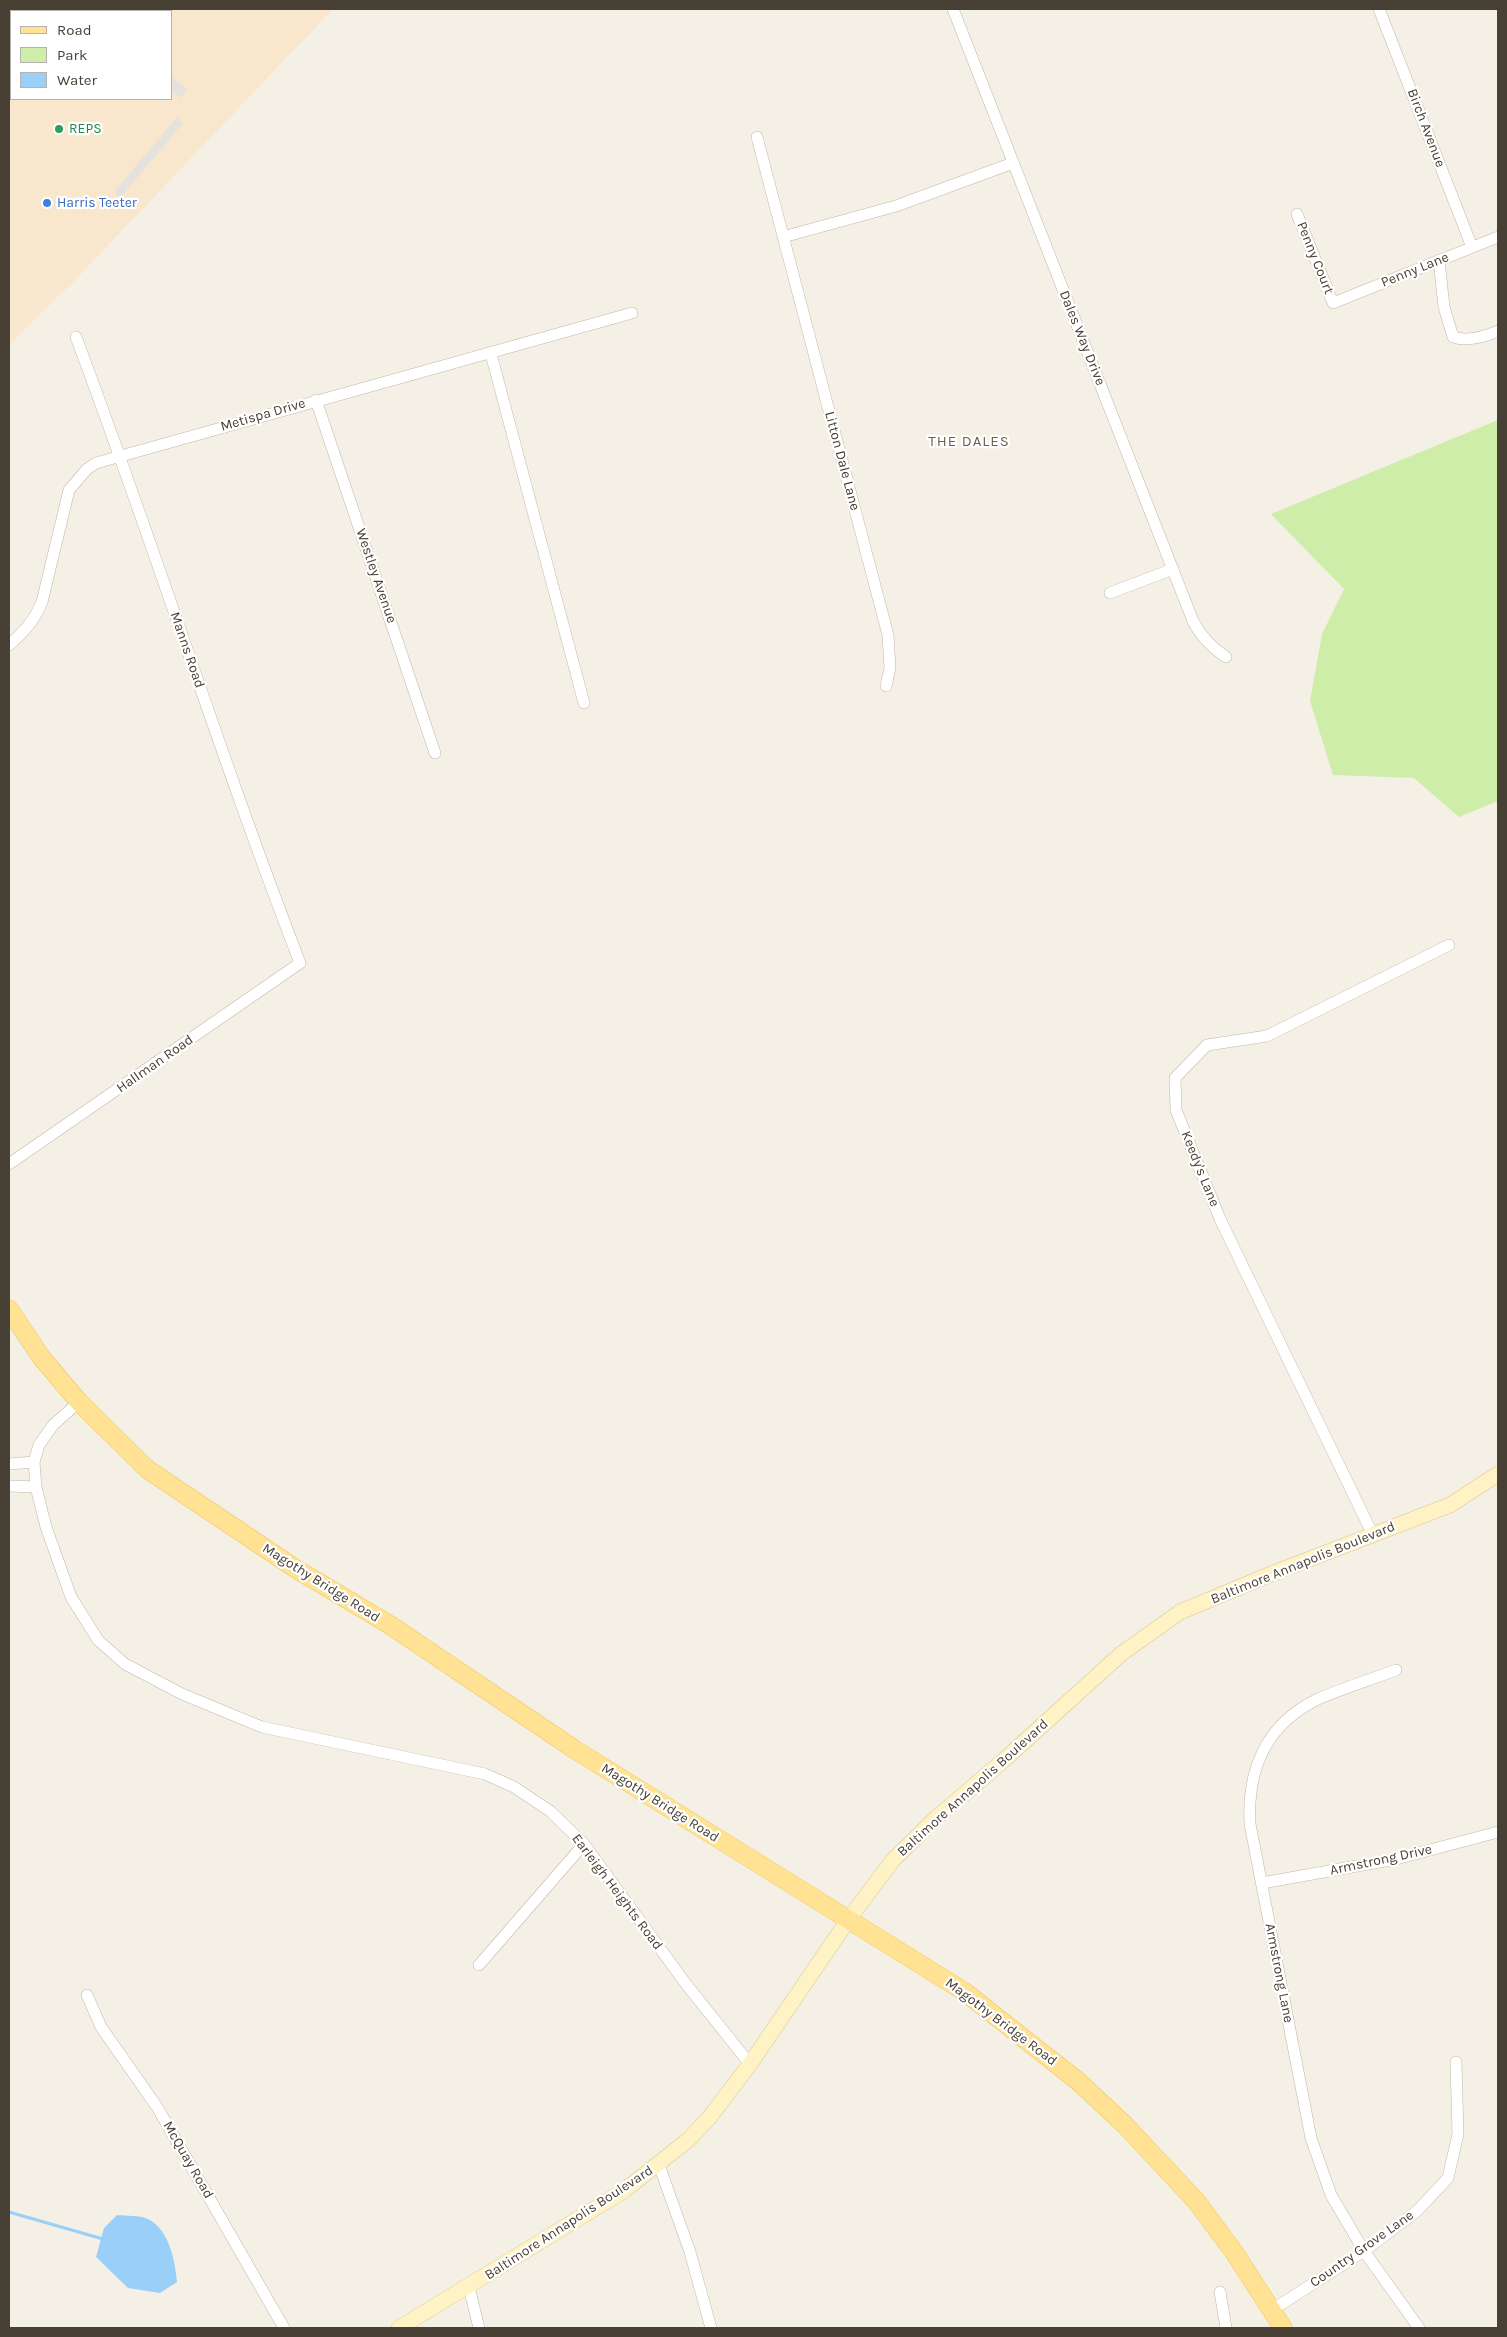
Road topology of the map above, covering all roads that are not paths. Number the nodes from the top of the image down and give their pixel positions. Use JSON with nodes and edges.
{"nodes":[{"id":1,"x":953,"y":9,"type":"edge"},
{"id":2,"x":1379,"y":9,"type":"edge"},
{"id":3,"x":757,"y":137,"type":"dead end"},
{"id":4,"x":1013,"y":162,"type":"junction"},
{"id":5,"x":1297,"y":214,"type":"dead end"},
{"id":6,"x":783,"y":237,"type":"junction"},
{"id":7,"x":1498,"y":237,"type":"edge"},
{"id":8,"x":1472,"y":248,"type":"junction"},
{"id":9,"x":1439,"y":260,"type":"junction"},
{"id":10,"x":1333,"y":303,"type":"joint"},
{"id":11,"x":632,"y":314,"type":"dead end"},
{"id":12,"x":1498,"y":331,"type":"edge"},
{"id":13,"x":76,"y":337,"type":"dead end"},
{"id":14,"x":491,"y":354,"type":"junction"},
{"id":15,"x":316,"y":400,"type":"junction"},
{"id":16,"x":120,"y":455,"type":"junction"},
{"id":17,"x":1173,"y":569,"type":"junction"},
{"id":18,"x":1110,"y":593,"type":"dead end"},
{"id":19,"x":9,"y":645,"type":"edge"},
{"id":20,"x":1226,"y":657,"type":"dead end"},
{"id":21,"x":886,"y":686,"type":"dead end"},
{"id":22,"x":584,"y":703,"type":"dead end"},
{"id":23,"x":435,"y":752,"type":"dead end"},
{"id":24,"x":1450,"y":945,"type":"dead end"},
{"id":25,"x":300,"y":963,"type":"joint"},
{"id":26,"x":9,"y":1164,"type":"edge"},
{"id":27,"x":9,"y":1309,"type":"edge"},
{"id":28,"x":79,"y":1402,"type":"junction"},
{"id":29,"x":34,"y":1462,"type":"junction"},
{"id":30,"x":9,"y":1464,"type":"edge"},
{"id":31,"x":1498,"y":1474,"type":"edge"},
{"id":32,"x":9,"y":1486,"type":"edge"},
{"id":33,"x":36,"y":1487,"type":"junction"},
{"id":34,"x":1373,"y":1535,"type":"junction"},
{"id":35,"x":1396,"y":1670,"type":"dead end"},
{"id":36,"x":1498,"y":1832,"type":"edge"},
{"id":37,"x":584,"y":1844,"type":"junction"},
{"id":38,"x":1262,"y":1883,"type":"junction"},
{"id":39,"x":848,"y":1920,"type":"junction"},
{"id":40,"x":479,"y":1965,"type":"dead end"},
{"id":41,"x":87,"y":1995,"type":"dead end"},
{"id":42,"x":1456,"y":2062,"type":"dead end"},
{"id":43,"x":750,"y":2064,"type":"junction"},
{"id":44,"x":659,"y":2165,"type":"junction"},
{"id":45,"x":1364,"y":2250,"type":"junction"},
{"id":46,"x":469,"y":2287,"type":"junction"},
{"id":47,"x":1220,"y":2292,"type":"dead end"},
{"id":48,"x":1272,"y":2310,"type":"junction"},
{"id":49,"x":284,"y":2328,"type":"edge"},
{"id":50,"x":399,"y":2328,"type":"edge"},
{"id":51,"x":479,"y":2328,"type":"edge"},
{"id":52,"x":711,"y":2328,"type":"edge"},
{"id":53,"x":1226,"y":2328,"type":"edge"},
{"id":54,"x":1284,"y":2328,"type":"edge"},
{"id":55,"x":1419,"y":2328,"type":"edge"}],
"edges":[{"from":1,"to":4,"type":"street","name":"Dales Way Drive"},
{"from":2,"to":8,"type":"street","name":"Birch Avenue"},
{"from":3,"to":6,"type":"street","name":"Litton Dale Lane"},
{"from":4,"to":6,"type":"street"},
{"from":4,"to":17,"type":"street","name":"Dales Way Drive"},
{"from":5,"to":10,"type":"street","name":"Penny Court"},
{"from":6,"to":21,"type":"street","name":"Litton Dale Lane"},
{"from":7,"to":8,"type":"street","name":"Penny Lane"},
{"from":8,"to":9,"type":"street","name":"Penny Lane"},
{"from":9,"to":10,"type":"street","name":"Penny Lane"},
{"from":9,"to":12,"type":"street"},
{"from":11,"to":14,"type":"street","name":"Metispa Drive"},
{"from":13,"to":16,"type":"street","name":"Manns Road"},
{"from":14,"to":15,"type":"street","name":"Metispa Drive"},
{"from":14,"to":22,"type":"street"},
{"from":15,"to":16,"type":"street","name":"Metispa Drive"},
{"from":15,"to":23,"type":"street","name":"Westley Avenue"},
{"from":16,"to":19,"type":"street","name":"Metispa Drive"},
{"from":16,"to":25,"type":"street","name":"Manns Road"},
{"from":17,"to":18,"type":"street"},
{"from":17,"to":20,"type":"street","name":"Dales Way Drive"},
{"from":24,"to":34,"type":"street","name":"Keedy's Lane"},
{"from":25,"to":26,"type":"street","name":"Hallman Road"},
{"from":27,"to":28,"type":"main road","name":"Magothy Bridge Road"},
{"from":28,"to":29,"type":"street"},
{"from":28,"to":39,"type":"main road","name":"Magothy Bridge Road"},
{"from":29,"to":30,"type":"street"},
{"from":29,"to":33,"type":"street","name":"Earleigh Heights Road"},
{"from":31,"to":34,"type":"main road","name":"Baltimore Annapolis Boulevard"},
{"from":32,"to":33,"type":"street"},
{"from":33,"to":37,"type":"street","name":"Earleigh Heights Road"},
{"from":34,"to":39,"type":"main road","name":"Baltimore Annapolis Boulevard"},
{"from":35,"to":38,"type":"street","name":"Armstrong Lane"},
{"from":36,"to":38,"type":"street","name":"Armstrong Drive"},
{"from":37,"to":40,"type":"street"},
{"from":37,"to":43,"type":"street","name":"Earleigh Heights Road"},
{"from":38,"to":45,"type":"street","name":"Armstrong Lane"},
{"from":39,"to":43,"type":"main road","name":"Baltimore Annapolis Boulevard"},
{"from":39,"to":48,"type":"main road","name":"Magothy Bridge Road"},
{"from":41,"to":49,"type":"street","name":"McQuay Road"},
{"from":42,"to":45,"type":"street","name":"Country Grove Lane"},
{"from":43,"to":44,"type":"main road","name":"Baltimore Annapolis Boulevard"},
{"from":44,"to":46,"type":"main road","name":"Baltimore Annapolis Boulevard"},
{"from":44,"to":52,"type":"street"},
{"from":45,"to":48,"type":"street","name":"Country Grove Lane"},
{"from":45,"to":55,"type":"street","name":"Armstrong Lane"},
{"from":46,"to":50,"type":"main road","name":"Baltimore Annapolis Boulevard"},
{"from":46,"to":51,"type":"street"},
{"from":47,"to":53,"type":"street"},
{"from":48,"to":54,"type":"main road","name":"Magothy Bridge Road"}]}
